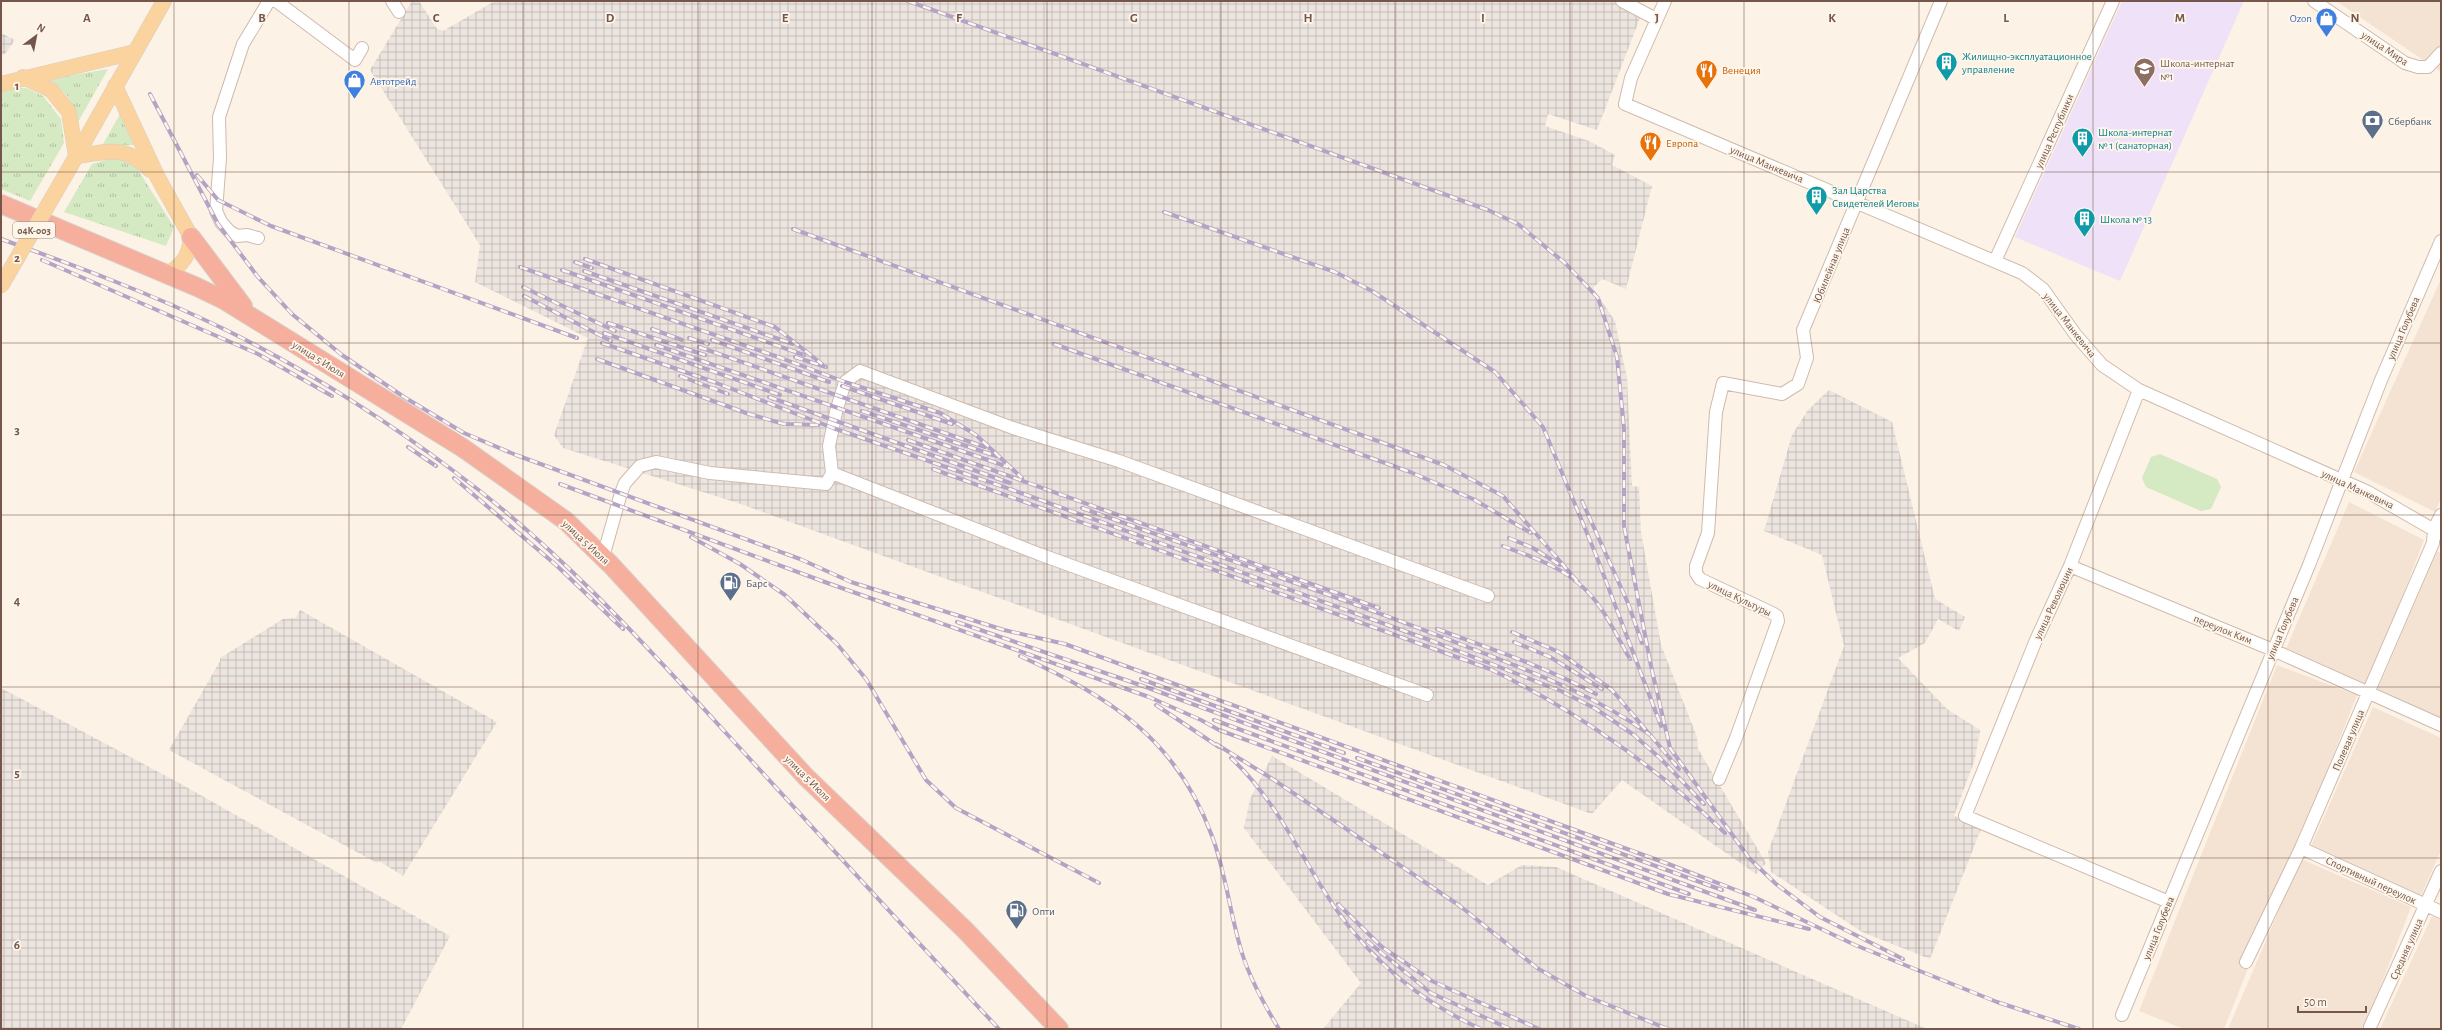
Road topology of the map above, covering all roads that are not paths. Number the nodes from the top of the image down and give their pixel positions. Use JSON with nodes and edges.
{"nodes":[{"id":1,"x":164,"y":1,"type":"edge"},
{"id":2,"x":269,"y":1,"type":"edge"},
{"id":3,"x":276,"y":1,"type":"edge"},
{"id":4,"x":392,"y":1,"type":"edge"},
{"id":5,"x":1622,"y":1,"type":"edge"},
{"id":6,"x":1665,"y":1,"type":"edge"},
{"id":7,"x":1941,"y":1,"type":"edge"},
{"id":8,"x":2113,"y":1,"type":"edge"},
{"id":9,"x":2314,"y":1,"type":"edge"},
{"id":10,"x":400,"y":12,"type":"dead end"},
{"id":11,"x":1656,"y":19,"type":"junction"},
{"id":12,"x":362,"y":48,"type":"dead end"},
{"id":13,"x":135,"y":52,"type":"junction"},
{"id":14,"x":2439,"y":56,"type":"edge"},
{"id":15,"x":23,"y":77,"type":"junction"},
{"id":16,"x":1,"y":84,"type":"edge"},
{"id":17,"x":115,"y":86,"type":"junction"},
{"id":18,"x":76,"y":156,"type":"junction"},
{"id":19,"x":158,"y":178,"type":"junction"},
{"id":20,"x":1857,"y":202,"type":"junction"},
{"id":21,"x":1,"y":204,"type":"edge"},
{"id":22,"x":191,"y":237,"type":"junction"},
{"id":23,"x":258,"y":238,"type":"dead end"},
{"id":24,"x":2441,"y":242,"type":"edge"},
{"id":25,"x":1995,"y":261,"type":"junction"},
{"id":26,"x":168,"y":274,"type":"junction"},
{"id":27,"x":1,"y":286,"type":"edge"},
{"id":28,"x":255,"y":320,"type":"junction"},
{"id":29,"x":2139,"y":390,"type":"junction"},
{"id":30,"x":1763,"y":391,"type":"joint"},
{"id":31,"x":832,"y":473,"type":"junction"},
{"id":32,"x":2341,"y":481,"type":"junction"},
{"id":33,"x":2441,"y":515,"type":"edge"},
{"id":34,"x":2438,"y":532,"type":"edge"},
{"id":35,"x":603,"y":557,"type":"junction"},
{"id":36,"x":2070,"y":566,"type":"junction"},
{"id":37,"x":1488,"y":596,"type":"dead end"},
{"id":38,"x":2273,"y":650,"type":"junction"},
{"id":39,"x":2370,"y":692,"type":"junction"},
{"id":40,"x":1427,"y":695,"type":"dead end"},
{"id":41,"x":2441,"y":725,"type":"edge"},
{"id":42,"x":1719,"y":779,"type":"dead end"},
{"id":43,"x":2301,"y":848,"type":"junction"},
{"id":44,"x":2441,"y":871,"type":"edge"},
{"id":45,"x":2169,"y":902,"type":"junction"},
{"id":46,"x":2426,"y":905,"type":"junction"},
{"id":47,"x":2441,"y":912,"type":"edge"},
{"id":48,"x":2246,"y":962,"type":"dead end"},
{"id":49,"x":2122,"y":1014,"type":"dead end"},
{"id":50,"x":2370,"y":1027,"type":"dead end"},
{"id":51,"x":1059,"y":1029,"type":"edge"}],
"edges":[{"from":1,"to":13,"type":"main road"},
{"from":2,"to":23,"type":"street"},
{"from":3,"to":12,"type":"street"},
{"from":4,"to":10,"type":"street"},
{"from":5,"to":11,"type":"street"},
{"from":6,"to":11,"type":"street"},
{"from":7,"to":20,"type":"street","name":"Юбилейная улица"},
{"from":8,"to":25,"type":"street","name":"улица Республики"},
{"from":9,"to":14,"type":"street","name":"улица Мира"},
{"from":11,"to":20,"type":"street","name":"улица Манкевича"},
{"from":13,"to":15,"type":"main road"},
{"from":13,"to":17,"type":"main road"},
{"from":15,"to":16,"type":"main road"},
{"from":15,"to":18,"type":"main road"},
{"from":17,"to":18,"type":"main road"},
{"from":17,"to":19,"type":"main road"},
{"from":18,"to":19,"type":"main road"},
{"from":18,"to":27,"type":"main road","number":"04К-003","bridge":true},
{"from":19,"to":22,"type":"main road"},
{"from":20,"to":25,"type":"street","name":"улица Манкевича"},
{"from":20,"to":30,"type":"street","name":"Юбилейная улица"},
{"from":21,"to":26,"type":"highway","name":"улица 5 Июля"},
{"from":22,"to":26,"type":"main road"},
{"from":22,"to":28,"type":"highway"},
{"from":24,"to":32,"type":"street","name":"улица Голубева"},
{"from":25,"to":29,"type":"street","name":"улица Манкевича"},
{"from":26,"to":28,"type":"highway","name":"улица 5 Июля"},
{"from":28,"to":35,"type":"highway","name":"улица 5 Июля"},
{"from":29,"to":32,"type":"street","name":"улица Манкевича"},
{"from":29,"to":36,"type":"street","name":"улица Революции"},
{"from":30,"to":42,"type":"street","name":"улица Культуры"},
{"from":31,"to":35,"type":"street"},
{"from":31,"to":37,"type":"street"},
{"from":31,"to":40,"type":"street"},
{"from":32,"to":34,"type":"street","name":"улица Манкевича"},
{"from":32,"to":38,"type":"street","name":"улица Голубева"},
{"from":33,"to":34,"type":"street","name":"Полевая улица"},
{"from":34,"to":39,"type":"street","name":"Полевая улица"},
{"from":35,"to":51,"type":"highway","name":"улица 5 Июля"},
{"from":36,"to":38,"type":"street","name":"переулок Ким"},
{"from":36,"to":45,"type":"street","name":"улица Революции"},
{"from":38,"to":39,"type":"street","name":"переулок Ким"},
{"from":38,"to":45,"type":"street","name":"улица Голубева"},
{"from":39,"to":41,"type":"street","name":"переулок Ким"},
{"from":39,"to":43,"type":"street","name":"Полевая улица"},
{"from":43,"to":46,"type":"street","name":"Спортивный переулок"},
{"from":43,"to":48,"type":"street","name":"Полевая улица"},
{"from":44,"to":46,"type":"street","name":"Средняя улица"},
{"from":45,"to":49,"type":"street","name":"улица Голубева"},
{"from":46,"to":47,"type":"street","name":"Спортивный переулок"},
{"from":46,"to":50,"type":"street","name":"Средняя улица"}]}
